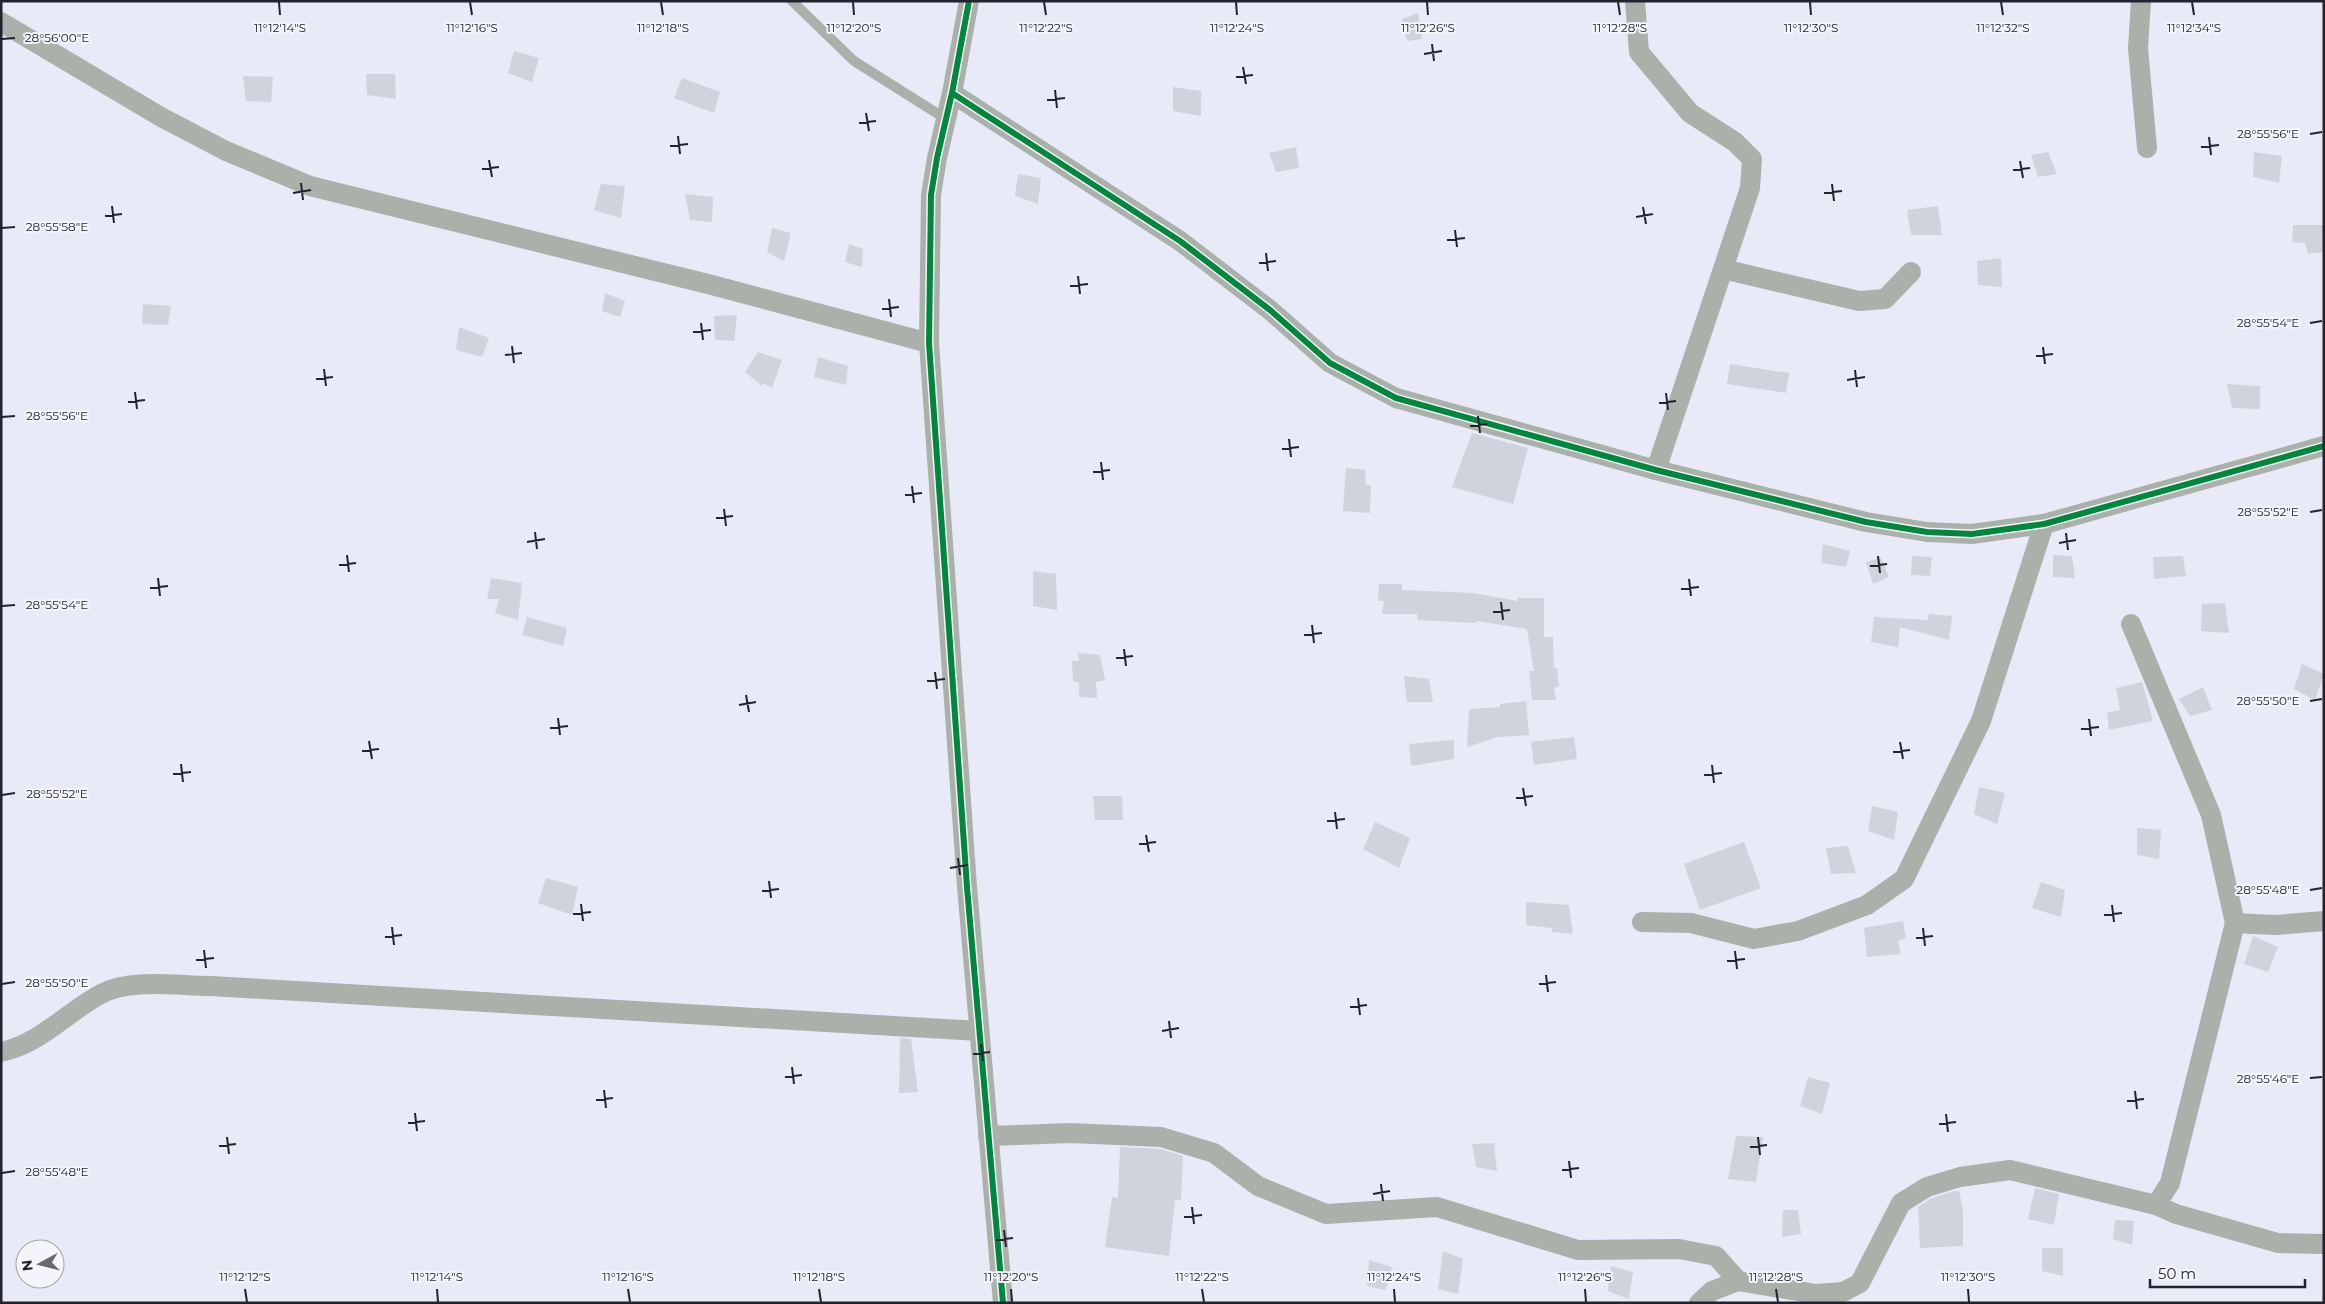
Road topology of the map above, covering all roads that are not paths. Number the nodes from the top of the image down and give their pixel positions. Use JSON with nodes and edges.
{"nodes":[{"id":1,"x":792,"y":1,"type":"edge"},
{"id":2,"x":969,"y":1,"type":"edge"},
{"id":3,"x":1634,"y":1,"type":"edge"},
{"id":4,"x":2141,"y":1,"type":"edge"},
{"id":5,"x":1,"y":22,"type":"edge"},
{"id":6,"x":952,"y":93,"type":"junction"},
{"id":7,"x":946,"y":119,"type":"junction"},
{"id":8,"x":2147,"y":148,"type":"dead end"},
{"id":9,"x":1723,"y":269,"type":"junction"},
{"id":10,"x":1911,"y":272,"type":"dead end"},
{"id":11,"x":929,"y":343,"type":"junction"},
{"id":12,"x":2324,"y":446,"type":"edge"},
{"id":13,"x":1656,"y":470,"type":"junction"},
{"id":14,"x":2044,"y":524,"type":"junction"},
{"id":15,"x":2131,"y":624,"type":"dead end"},
{"id":16,"x":2324,"y":921,"type":"edge"},
{"id":17,"x":1642,"y":922,"type":"dead end"},
{"id":18,"x":2235,"y":923,"type":"junction"},
{"id":19,"x":979,"y":1031,"type":"junction"},
{"id":20,"x":1,"y":1052,"type":"edge"},
{"id":21,"x":988,"y":1136,"type":"junction"},
{"id":22,"x":2156,"y":1205,"type":"junction"},
{"id":23,"x":2324,"y":1244,"type":"edge"},
{"id":24,"x":1738,"y":1281,"type":"junction"},
{"id":25,"x":1003,"y":1303,"type":"edge"},
{"id":26,"x":1699,"y":1303,"type":"edge"}],
"edges":[{"from":1,"to":7,"type":"lane"},
{"from":2,"to":6,"type":"street"},
{"from":3,"to":9,"type":"street"},
{"from":4,"to":8,"type":"street"},
{"from":5,"to":11,"type":"street"},
{"from":6,"to":7,"type":"street"},
{"from":6,"to":13,"type":"street"},
{"from":7,"to":11,"type":"street"},
{"from":9,"to":10,"type":"street"},
{"from":9,"to":13,"type":"street"},
{"from":11,"to":19,"type":"street"},
{"from":12,"to":14,"type":"street"},
{"from":13,"to":14,"type":"street"},
{"from":14,"to":17,"type":"street"},
{"from":15,"to":18,"type":"street"},
{"from":16,"to":18,"type":"street"},
{"from":18,"to":22,"type":"street"},
{"from":19,"to":20,"type":"street"},
{"from":19,"to":21,"type":"street"},
{"from":21,"to":24,"type":"street"},
{"from":21,"to":25,"type":"street"},
{"from":22,"to":23,"type":"street"},
{"from":22,"to":24,"type":"street"},
{"from":24,"to":26,"type":"street"}]}
